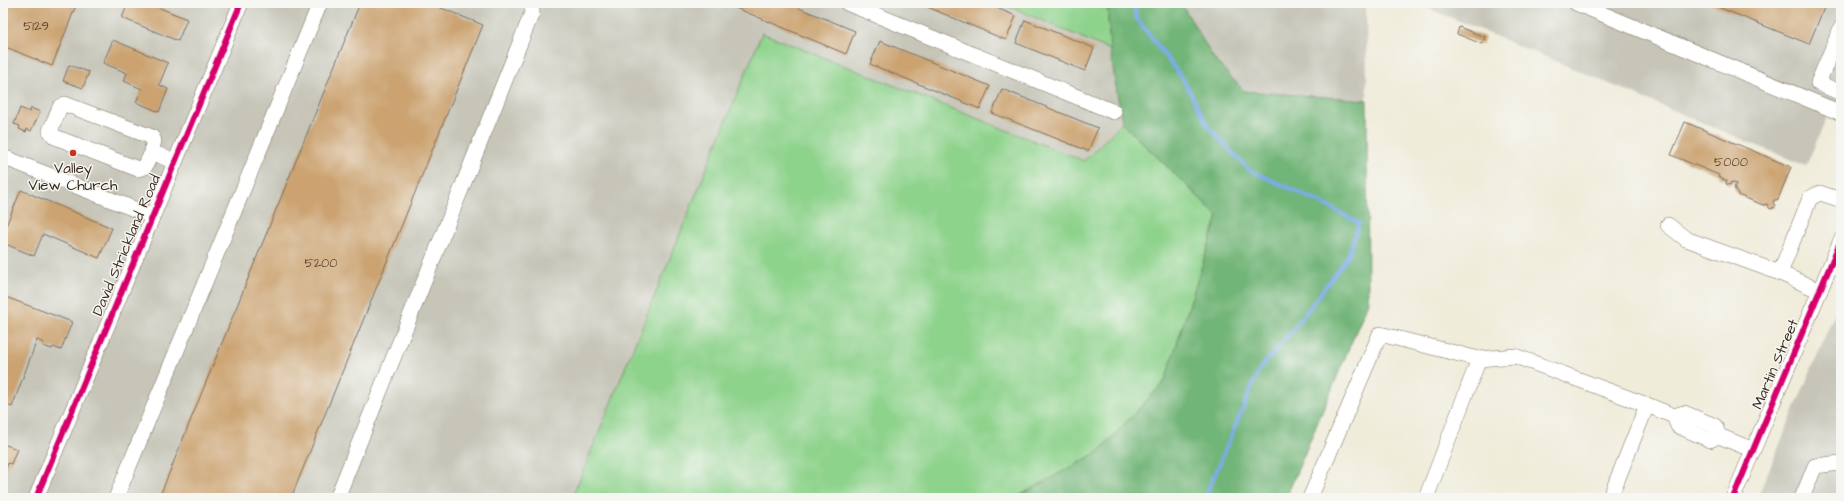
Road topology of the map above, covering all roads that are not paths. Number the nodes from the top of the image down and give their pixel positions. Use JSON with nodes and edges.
{"nodes":[{"id":1,"x":241,"y":3,"type":"edge"},
{"id":2,"x":320,"y":3,"type":"edge"},
{"id":3,"x":532,"y":3,"type":"edge"},
{"id":4,"x":847,"y":3,"type":"edge"},
{"id":5,"x":1576,"y":3,"type":"edge"},
{"id":6,"x":1841,"y":28,"type":"edge"},
{"id":7,"x":1841,"y":92,"type":"edge"},
{"id":8,"x":1114,"y":112,"type":"dead end"},
{"id":9,"x":1841,"y":114,"type":"edge"},
{"id":10,"x":154,"y":153,"type":"junction"},
{"id":11,"x":3,"y":157,"type":"edge"},
{"id":12,"x":175,"y":162,"type":"junction"},
{"id":13,"x":1841,"y":200,"type":"edge"},
{"id":14,"x":152,"y":216,"type":"junction"},
{"id":15,"x":1668,"y":225,"type":"dead end"},
{"id":16,"x":1841,"y":240,"type":"edge"},
{"id":17,"x":1780,"y":273,"type":"junction"},
{"id":18,"x":1820,"y":291,"type":"junction"},
{"id":19,"x":1480,"y":359,"type":"junction"},
{"id":20,"x":1647,"y":405,"type":"junction"},
{"id":21,"x":1753,"y":450,"type":"junction"},
{"id":22,"x":1841,"y":463,"type":"edge"},
{"id":23,"x":36,"y":498,"type":"edge"},
{"id":24,"x":116,"y":498,"type":"edge"},
{"id":25,"x":337,"y":498,"type":"edge"},
{"id":26,"x":1310,"y":498,"type":"edge"},
{"id":27,"x":1426,"y":498,"type":"edge"},
{"id":28,"x":1610,"y":498,"type":"edge"},
{"id":29,"x":1733,"y":498,"type":"edge"},
{"id":30,"x":1802,"y":498,"type":"edge"}],
"edges":[{"from":1,"to":12,"type":"street","name":"David Strickland Road"},
{"from":2,"to":24,"type":"street"},
{"from":3,"to":25,"type":"street"},
{"from":4,"to":8,"type":"street"},
{"from":5,"to":9,"type":"street"},
{"from":6,"to":7,"type":"street"},
{"from":10,"to":10,"type":"street"},
{"from":10,"to":12,"type":"street"},
{"from":11,"to":14,"type":"street"},
{"from":12,"to":14,"type":"street","name":"David Strickland Road"},
{"from":13,"to":17,"type":"street"},
{"from":14,"to":23,"type":"street","name":"David Strickland Road"},
{"from":15,"to":17,"type":"street"},
{"from":16,"to":18,"type":"street","name":"Martin Street"},
{"from":17,"to":18,"type":"street"},
{"from":18,"to":21,"type":"street","name":"Martin Street"},
{"from":19,"to":20,"type":"street"},
{"from":19,"to":26,"type":"street"},
{"from":19,"to":27,"type":"street"},
{"from":20,"to":21,"type":"street"},
{"from":20,"to":28,"type":"street"},
{"from":21,"to":29,"type":"street","name":"Martin Street"},
{"from":22,"to":30,"type":"street"}]}
